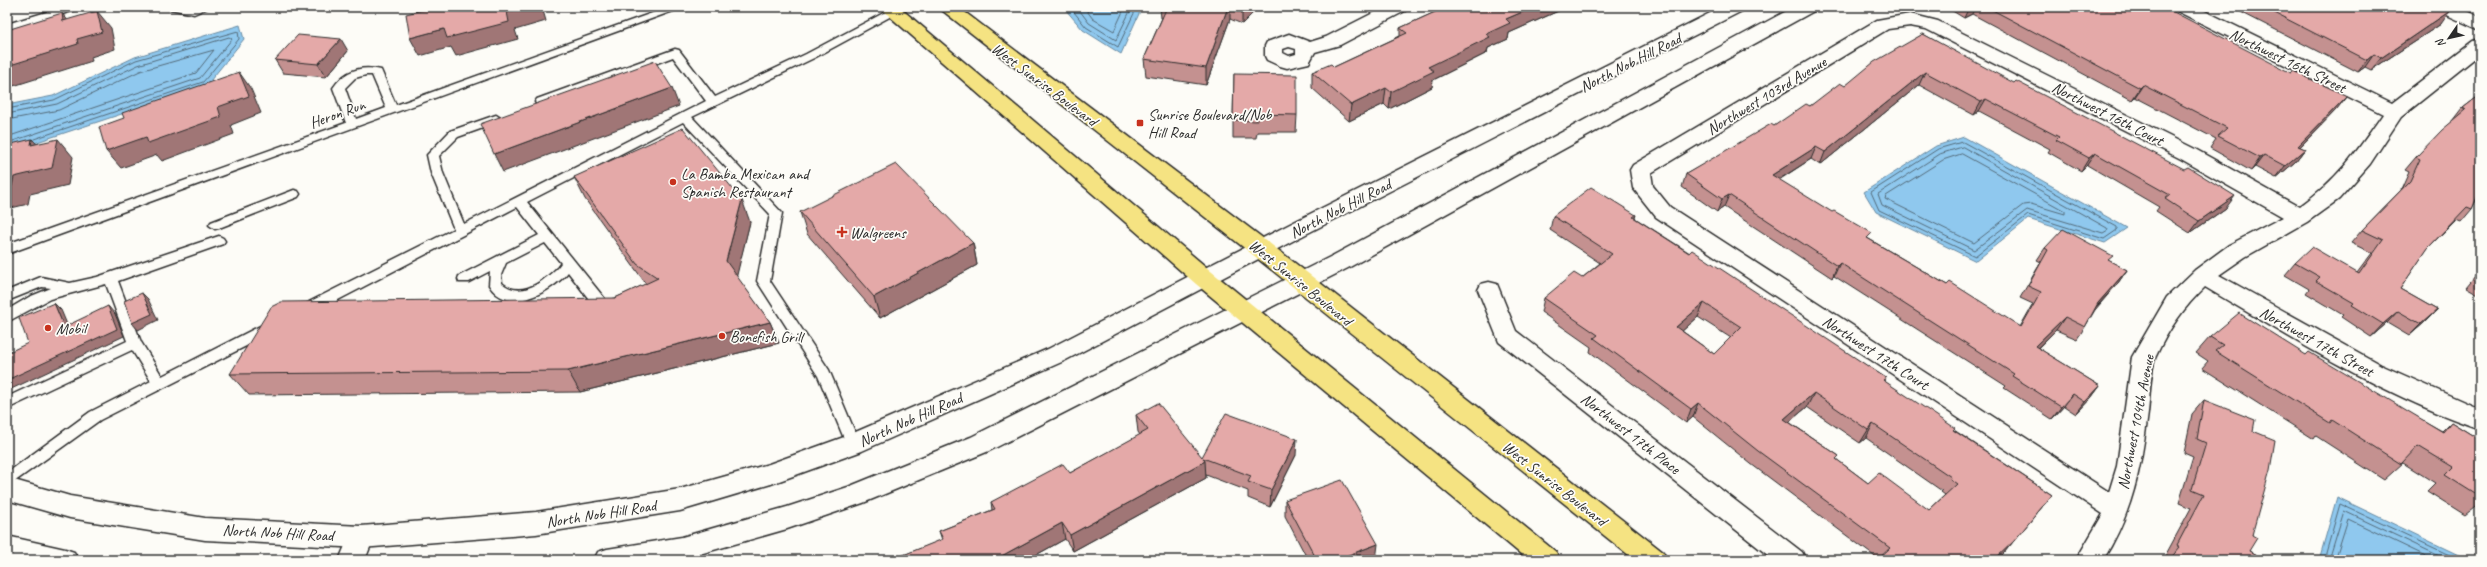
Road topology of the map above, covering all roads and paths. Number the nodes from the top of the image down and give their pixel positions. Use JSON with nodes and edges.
{"nodes":[{"id":1,"x":75,"y":7,"type":"edge"},
{"id":2,"x":174,"y":7,"type":"edge"},
{"id":3,"x":205,"y":7,"type":"edge"},
{"id":4,"x":679,"y":7,"type":"edge"},
{"id":5,"x":947,"y":7,"type":"edge"},
{"id":6,"x":1399,"y":7,"type":"edge"},
{"id":7,"x":1736,"y":7,"type":"edge"},
{"id":8,"x":1808,"y":7,"type":"edge"},
{"id":9,"x":2183,"y":7,"type":"edge"},
{"id":10,"x":2444,"y":7,"type":"edge"},
{"id":11,"x":890,"y":9,"type":"edge"},
{"id":12,"x":1910,"y":20,"type":"joint"},
{"id":13,"x":2480,"y":24,"type":"edge"},
{"id":14,"x":7,"y":27,"type":"edge"},
{"id":15,"x":2480,"y":45,"type":"edge"},
{"id":16,"x":1306,"y":49,"type":"dead end"},
{"id":17,"x":713,"y":102,"type":"junction"},
{"id":18,"x":528,"y":107,"type":"edge"},
{"id":19,"x":392,"y":110,"type":"junction"},
{"id":20,"x":2394,"y":112,"type":"junction"},
{"id":21,"x":506,"y":115,"type":"edge"},
{"id":22,"x":685,"y":117,"type":"junction"},
{"id":23,"x":353,"y":124,"type":"junction"},
{"id":24,"x":1643,"y":188,"type":"joint"},
{"id":25,"x":294,"y":194,"type":"dead end"},
{"id":26,"x":520,"y":202,"type":"junction"},
{"id":27,"x":2300,"y":216,"type":"junction"},
{"id":28,"x":215,"y":225,"type":"dead end"},
{"id":29,"x":461,"y":231,"type":"junction"},
{"id":30,"x":548,"y":236,"type":"junction"},
{"id":31,"x":219,"y":241,"type":"dead end"},
{"id":32,"x":1260,"y":248,"type":"junction"},
{"id":33,"x":7,"y":249,"type":"edge"},
{"id":34,"x":500,"y":262,"type":"junction"},
{"id":35,"x":568,"y":263,"type":"junction"},
{"id":36,"x":2203,"y":276,"type":"junction"},
{"id":37,"x":110,"y":278,"type":"junction"},
{"id":38,"x":1204,"y":278,"type":"junction"},
{"id":39,"x":464,"y":279,"type":"dead end"},
{"id":40,"x":1300,"y":282,"type":"junction"},
{"id":41,"x":73,"y":287,"type":"junction"},
{"id":42,"x":1489,"y":290,"type":"dead end"},
{"id":43,"x":7,"y":296,"type":"edge"},
{"id":44,"x":600,"y":303,"type":"edge"},
{"id":45,"x":1244,"y":310,"type":"junction"},
{"id":46,"x":300,"y":313,"type":"edge"},
{"id":47,"x":7,"y":317,"type":"edge"},
{"id":48,"x":279,"y":324,"type":"edge"},
{"id":49,"x":135,"y":343,"type":"junction"},
{"id":50,"x":160,"y":384,"type":"junction"},
{"id":51,"x":2434,"y":401,"type":"junction"},
{"id":52,"x":7,"y":403,"type":"edge"},
{"id":53,"x":2480,"y":410,"type":"edge"},
{"id":54,"x":2480,"y":419,"type":"edge"},
{"id":55,"x":853,"y":444,"type":"junction"},
{"id":56,"x":7,"y":481,"type":"edge"},
{"id":57,"x":7,"y":489,"type":"edge"},
{"id":58,"x":2117,"y":510,"type":"junction"},
{"id":59,"x":361,"y":537,"type":"junction"},
{"id":60,"x":7,"y":547,"type":"edge"},
{"id":61,"x":65,"y":560,"type":"edge"},
{"id":62,"x":352,"y":560,"type":"edge"},
{"id":63,"x":607,"y":560,"type":"edge"},
{"id":64,"x":1547,"y":560,"type":"edge"},
{"id":65,"x":1654,"y":560,"type":"edge"},
{"id":66,"x":1793,"y":560,"type":"edge"},
{"id":67,"x":2089,"y":560,"type":"edge"}],
"edges":[{"from":1,"to":14,"type":"lane"},
{"from":2,"to":3,"type":"lane"},
{"from":4,"to":19,"type":"lane","name":"Heron Run"},
{"from":5,"to":32,"type":"highway","name":"West Sunrise Boulevard"},
{"from":6,"to":16,"type":"street"},
{"from":7,"to":32,"type":"street","name":"North Nob Hill Road"},
{"from":8,"to":40,"type":"street"},
{"from":9,"to":20,"type":"street","name":"Northwest 16th Street"},
{"from":10,"to":13,"type":"street"},
{"from":11,"to":17,"type":"lane"},
{"from":11,"to":38,"type":"highway"},
{"from":12,"to":24,"type":"street","name":"Northwest 103rd Avenue"},
{"from":12,"to":27,"type":"street","name":"Northwest 16th Court"},
{"from":15,"to":20,"type":"street","name":"Northwest 104th Avenue"},
{"from":17,"to":18,"type":"lane"},
{"from":17,"to":22,"type":"lane"},
{"from":19,"to":23,"type":"lane","name":"Heron Run"},
{"from":19,"to":23,"type":"lane"},
{"from":20,"to":27,"type":"street","name":"Northwest 104th Avenue"},
{"from":21,"to":29,"type":"lane"},
{"from":22,"to":26,"type":"lane"},
{"from":22,"to":55,"type":"lane"},
{"from":23,"to":33,"type":"lane","name":"Heron Run"},
{"from":24,"to":58,"type":"street","name":"Northwest 17th Court"},
{"from":25,"to":28,"type":"lane"},
{"from":26,"to":29,"type":"lane"},
{"from":26,"to":30,"type":"lane"},
{"from":27,"to":36,"type":"street","name":"Northwest 104th Avenue"},
{"from":29,"to":46,"type":"lane"},
{"from":30,"to":34,"type":"lane"},
{"from":30,"to":35,"type":"lane"},
{"from":31,"to":37,"type":"lane"},
{"from":32,"to":38,"type":"street","name":"North Nob Hill Road"},
{"from":32,"to":40,"type":"highway","name":"West Sunrise Boulevard"},
{"from":34,"to":35,"type":"lane"},
{"from":34,"to":39,"type":"lane"},
{"from":35,"to":44,"type":"lane"},
{"from":36,"to":51,"type":"street","name":"Northwest 17th Street"},
{"from":36,"to":58,"type":"street","name":"Northwest 104th Avenue"},
{"from":37,"to":41,"type":"lane"},
{"from":37,"to":49,"type":"lane"},
{"from":38,"to":45,"type":"highway"},
{"from":38,"to":55,"type":"street","name":"North Nob Hill Road"},
{"from":40,"to":45,"type":"street"},
{"from":40,"to":65,"type":"highway","name":"West Sunrise Boulevard"},
{"from":41,"to":43,"type":"lane"},
{"from":41,"to":47,"type":"lane"},
{"from":42,"to":66,"type":"street","name":"Northwest 17th Place"},
{"from":45,"to":63,"type":"street"},
{"from":45,"to":64,"type":"highway"},
{"from":48,"to":50,"type":"lane"},
{"from":49,"to":50,"type":"lane"},
{"from":49,"to":52,"type":"lane"},
{"from":50,"to":56,"type":"lane"},
{"from":51,"to":53,"type":"street","name":"Northwest 17th Street"},
{"from":51,"to":54,"type":"street","name":"Northwest 17th Street"},
{"from":55,"to":59,"type":"street","name":"North Nob Hill Road"},
{"from":57,"to":59,"type":"street","name":"North Nob Hill Road"},
{"from":58,"to":67,"type":"street","name":"Northwest 104th Avenue"},
{"from":59,"to":62,"type":"street"},
{"from":60,"to":61,"type":"street"}]}
